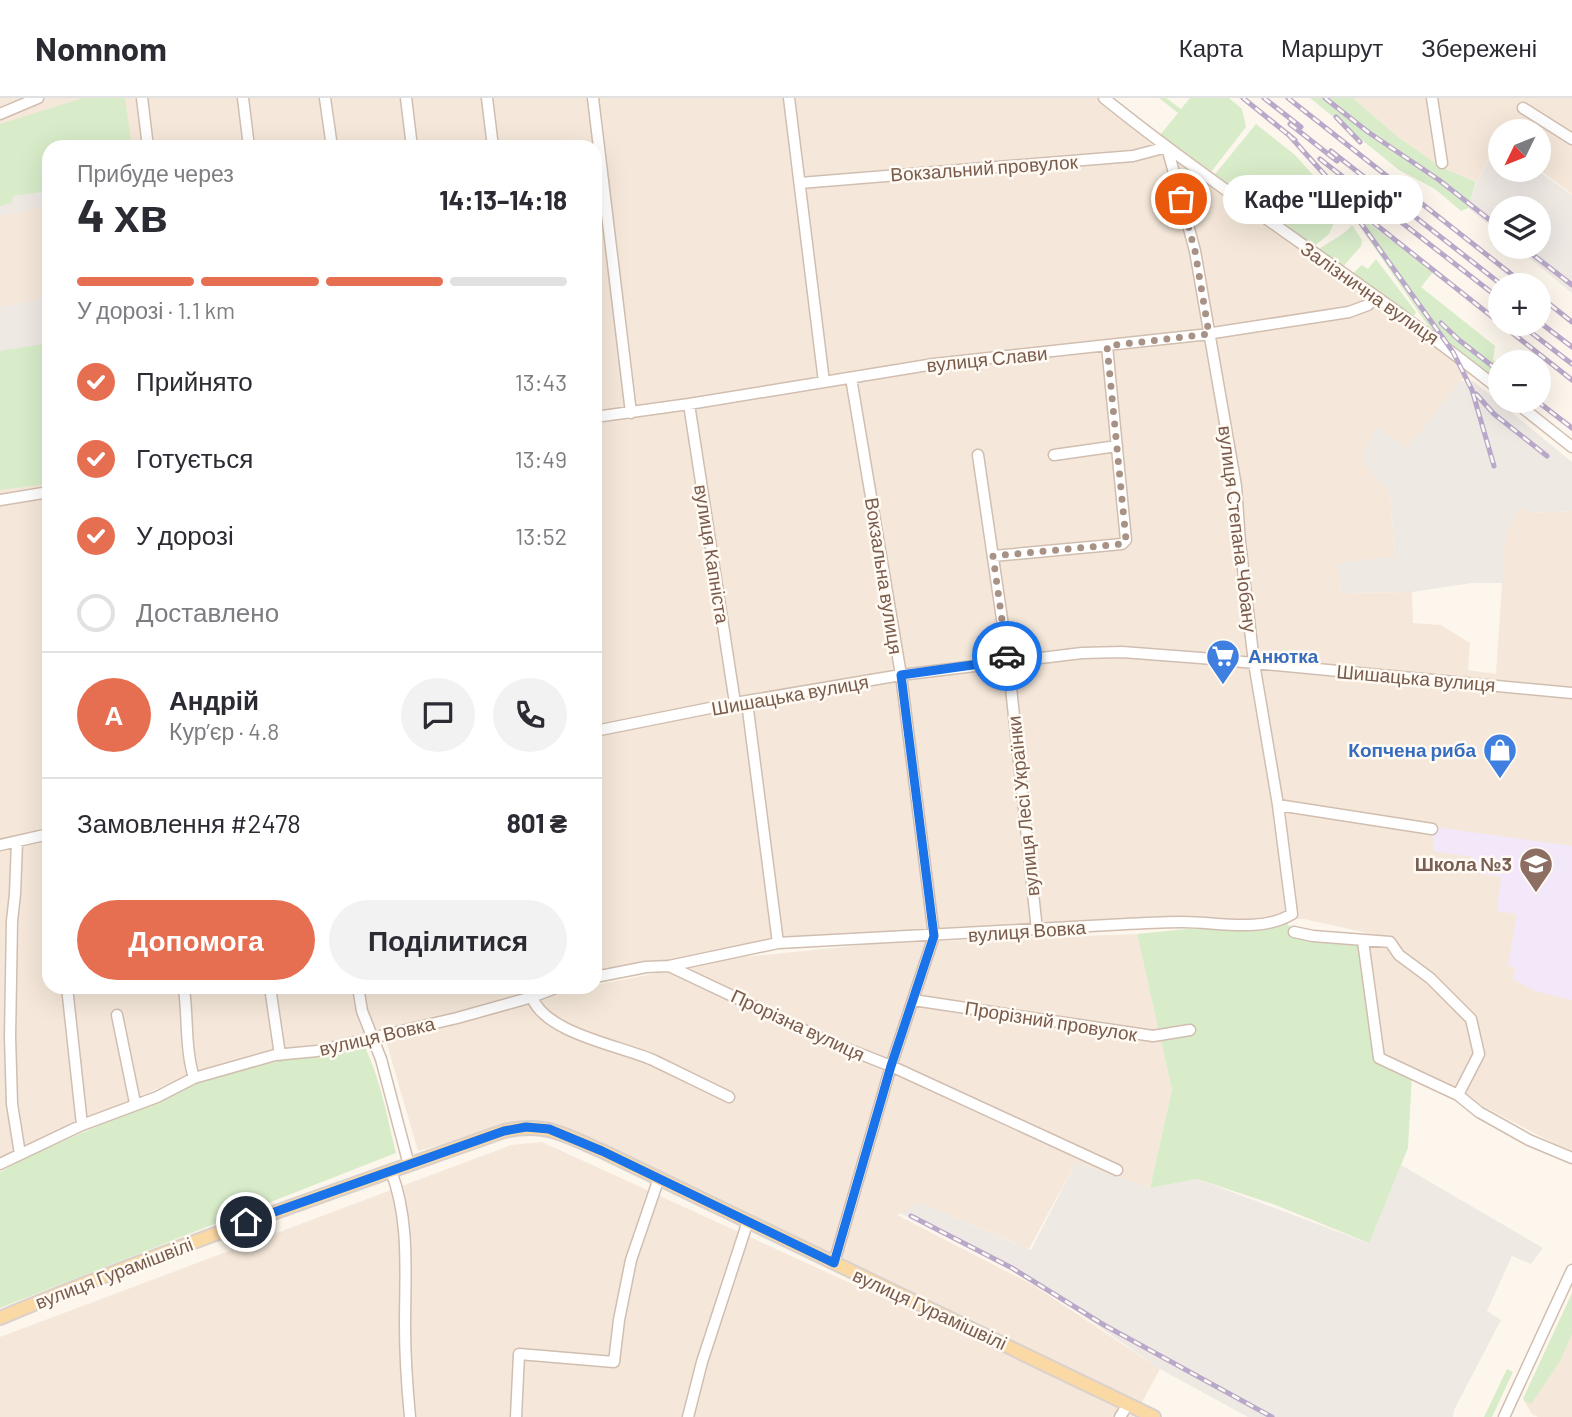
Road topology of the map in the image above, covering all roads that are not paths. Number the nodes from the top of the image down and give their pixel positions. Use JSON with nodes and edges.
{"nodes":[{"id":1,"x":38,"y":98,"type":"edge"},
{"id":2,"x":142,"y":98,"type":"edge"},
{"id":3,"x":243,"y":98,"type":"edge"},
{"id":4,"x":325,"y":98,"type":"edge"},
{"id":5,"x":406,"y":98,"type":"edge"},
{"id":6,"x":487,"y":98,"type":"edge"},
{"id":7,"x":593,"y":98,"type":"edge"},
{"id":8,"x":789,"y":98,"type":"edge"},
{"id":9,"x":1104,"y":98,"type":"edge"},
{"id":10,"x":1432,"y":98,"type":"edge"},
{"id":11,"x":1523,"y":108,"type":"dead end"},
{"id":12,"x":0,"y":114,"type":"edge"},
{"id":13,"x":1572,"y":139,"type":"edge"},
{"id":14,"x":147,"y":140,"type":"edge"},
{"id":15,"x":248,"y":140,"type":"edge"},
{"id":16,"x":331,"y":140,"type":"edge"},
{"id":17,"x":411,"y":140,"type":"edge"},
{"id":18,"x":492,"y":140,"type":"edge"},
{"id":19,"x":598,"y":140,"type":"edge"},
{"id":20,"x":1167,"y":147,"type":"junction"},
{"id":21,"x":1442,"y":163,"type":"dead end"},
{"id":22,"x":602,"y":173,"type":"edge"},
{"id":23,"x":800,"y":183,"type":"junction"},
{"id":24,"x":1375,"y":296,"type":"junction"},
{"id":25,"x":1209,"y":334,"type":"junction"},
{"id":26,"x":1107,"y":346,"type":"junction"},
{"id":27,"x":851,"y":377,"type":"junction"},
{"id":28,"x":1488,"y":381,"type":"edge"},
{"id":29,"x":824,"y":382,"type":"junction"},
{"id":30,"x":689,"y":404,"type":"junction"},
{"id":31,"x":631,"y":413,"type":"junction"},
{"id":32,"x":1529,"y":413,"type":"edge"},
{"id":33,"x":602,"y":416,"type":"edge"},
{"id":34,"x":1117,"y":446,"type":"junction"},
{"id":35,"x":1572,"y":447,"type":"edge"},
{"id":36,"x":978,"y":455,"type":"dead end"},
{"id":37,"x":1054,"y":455,"type":"dead end"},
{"id":38,"x":42,"y":493,"type":"edge"},
{"id":39,"x":0,"y":500,"type":"edge"},
{"id":40,"x":993,"y":556,"type":"junction"},
{"id":41,"x":1008,"y":660,"type":"junction"},
{"id":42,"x":1254,"y":663,"type":"junction"},
{"id":43,"x":901,"y":675,"type":"junction"},
{"id":44,"x":1572,"y":693,"type":"edge"},
{"id":45,"x":747,"y":702,"type":"junction"},
{"id":46,"x":735,"y":704,"type":"junction"},
{"id":47,"x":602,"y":730,"type":"edge"},
{"id":48,"x":1278,"y":805,"type":"junction"},
{"id":49,"x":1432,"y":829,"type":"dead end"},
{"id":50,"x":42,"y":836,"type":"edge"},
{"id":51,"x":17,"y":842,"type":"junction"},
{"id":52,"x":0,"y":845,"type":"edge"},
{"id":53,"x":1292,"y":914,"type":"joint"},
{"id":54,"x":1037,"y":930,"type":"junction"},
{"id":55,"x":1294,"y":932,"type":"dead end"},
{"id":56,"x":934,"y":936,"type":"junction"},
{"id":57,"x":1363,"y":941,"type":"junction"},
{"id":58,"x":778,"y":943,"type":"junction"},
{"id":59,"x":669,"y":966,"type":"junction"},
{"id":60,"x":602,"y":976,"type":"edge"},
{"id":61,"x":68,"y":994,"type":"edge"},
{"id":62,"x":184,"y":994,"type":"edge"},
{"id":63,"x":271,"y":994,"type":"edge"},
{"id":64,"x":359,"y":994,"type":"edge"},
{"id":65,"x":540,"y":994,"type":"edge"},
{"id":66,"x":532,"y":997,"type":"junction"},
{"id":67,"x":913,"y":1000,"type":"junction"},
{"id":68,"x":117,"y":1015,"type":"dead end"},
{"id":69,"x":1190,"y":1030,"type":"dead end"},
{"id":70,"x":373,"y":1038,"type":"junction"},
{"id":71,"x":280,"y":1055,"type":"junction"},
{"id":72,"x":891,"y":1066,"type":"junction"},
{"id":73,"x":194,"y":1078,"type":"junction"},
{"id":74,"x":1458,"y":1095,"type":"junction"},
{"id":75,"x":729,"y":1097,"type":"dead end"},
{"id":76,"x":135,"y":1103,"type":"junction"},
{"id":77,"x":82,"y":1125,"type":"junction"},
{"id":78,"x":20,"y":1154,"type":"junction"},
{"id":79,"x":1572,"y":1158,"type":"edge"},
{"id":80,"x":0,"y":1164,"type":"edge"},
{"id":81,"x":409,"y":1165,"type":"junction"},
{"id":82,"x":1117,"y":1170,"type":"dead end"},
{"id":83,"x":391,"y":1171,"type":"junction"},
{"id":84,"x":659,"y":1178,"type":"junction"},
{"id":85,"x":748,"y":1221,"type":"junction"},
{"id":86,"x":834,"y":1263,"type":"junction"},
{"id":87,"x":1572,"y":1270,"type":"edge"},
{"id":88,"x":0,"y":1318,"type":"edge"},
{"id":89,"x":1128,"y":1404,"type":"junction"},
{"id":90,"x":410,"y":1417,"type":"edge"},
{"id":91,"x":516,"y":1417,"type":"edge"},
{"id":92,"x":688,"y":1417,"type":"edge"},
{"id":93,"x":1120,"y":1417,"type":"edge"},
{"id":94,"x":1154,"y":1417,"type":"edge"},
{"id":95,"x":1504,"y":1417,"type":"edge"}],
"edges":[{"from":1,"to":12,"type":"street"},
{"from":2,"to":14,"type":"street"},
{"from":3,"to":15,"type":"street"},
{"from":4,"to":16,"type":"street"},
{"from":5,"to":17,"type":"street"},
{"from":6,"to":18,"type":"street"},
{"from":7,"to":19,"type":"street"},
{"from":8,"to":23,"type":"street"},
{"from":9,"to":20,"type":"street","name":"Залізнична вулиця"},
{"from":10,"to":21,"type":"street"},
{"from":11,"to":13,"type":"street"},
{"from":20,"to":23,"type":"street","name":"Вокзальний провулок"},
{"from":20,"to":24,"type":"street","name":"Залізнична вулиця"},
{"from":20,"to":25,"type":"street","name":"вулиця Степана Чобану"},
{"from":22,"to":31,"type":"street"},
{"from":23,"to":29,"type":"street"},
{"from":24,"to":25,"type":"street","name":"вулиця Слави"},
{"from":24,"to":28,"type":"street","name":"Залізнична вулиця"},
{"from":25,"to":26,"type":"street","name":"вулиця Слави"},
{"from":25,"to":42,"type":"street","name":"вулиця Степана Чобану"},
{"from":26,"to":27,"type":"street","name":"вулиця Слави"},
{"from":26,"to":34,"type":"street"},
{"from":27,"to":29,"type":"street","name":"вулиця Слави"},
{"from":27,"to":43,"type":"street","name":"Вокзальна вулиця"},
{"from":29,"to":30,"type":"street","name":"вулиця Слави"},
{"from":30,"to":31,"type":"street","name":"вулиця Слави"},
{"from":30,"to":46,"type":"street","name":"вулиця Капніста"},
{"from":31,"to":33,"type":"street","name":"вулиця Слави"},
{"from":32,"to":35,"type":"street"},
{"from":34,"to":37,"type":"street"},
{"from":34,"to":40,"type":"street"},
{"from":36,"to":40,"type":"street","name":"вулиця Лесі Українки"},
{"from":38,"to":39,"type":"street"},
{"from":40,"to":41,"type":"street","name":"вулиця Лесі Українки"},
{"from":41,"to":42,"type":"street","name":"Шишацька вулиця"},
{"from":41,"to":43,"type":"street","name":"Шишацька вулиця"},
{"from":41,"to":54,"type":"street","name":"вулиця Лесі Українки"},
{"from":42,"to":44,"type":"street","name":"Шишацька вулиця"},
{"from":42,"to":48,"type":"street","name":"вулиця Степана Чобану"},
{"from":43,"to":45,"type":"street","name":"Шишацька вулиця"},
{"from":43,"to":56,"type":"street","name":"Вокзальна вулиця"},
{"from":45,"to":46,"type":"street","name":"Шишацька вулиця"},
{"from":45,"to":58,"type":"street"},
{"from":46,"to":47,"type":"street","name":"Шишацька вулиця"},
{"from":48,"to":49,"type":"street"},
{"from":48,"to":53,"type":"street","name":"вулиця Степана Чобану"},
{"from":50,"to":51,"type":"street"},
{"from":51,"to":52,"type":"street"},
{"from":51,"to":78,"type":"street"},
{"from":53,"to":54,"type":"street","name":"вулиця Вовка"},
{"from":54,"to":56,"type":"street","name":"вулиця Вовка"},
{"from":55,"to":57,"type":"street"},
{"from":56,"to":58,"type":"street","name":"вулиця Вовка"},
{"from":56,"to":67,"type":"street","name":"Вокзальна вулиця"},
{"from":57,"to":74,"type":"street"},
{"from":57,"to":74,"type":"street"},
{"from":58,"to":59,"type":"street","name":"вулиця Вовка"},
{"from":59,"to":60,"type":"street","name":"вулиця Вовка"},
{"from":59,"to":72,"type":"street","name":"Прорізна вулиця"},
{"from":61,"to":77,"type":"street"},
{"from":62,"to":73,"type":"street"},
{"from":63,"to":71,"type":"street"},
{"from":64,"to":70,"type":"street"},
{"from":65,"to":66,"type":"street","name":"вулиця Вовка"},
{"from":66,"to":70,"type":"street","name":"вулиця Вовка"},
{"from":66,"to":75,"type":"street"},
{"from":67,"to":69,"type":"street","name":"Прорізний провулок"},
{"from":67,"to":72,"type":"street","name":"Вокзальна вулиця"},
{"from":68,"to":76,"type":"street"},
{"from":70,"to":71,"type":"street","name":"вулиця Вовка"},
{"from":70,"to":81,"type":"street"},
{"from":71,"to":73,"type":"street","name":"вулиця Вовка"},
{"from":72,"to":82,"type":"street","name":"Прорізна вулиця"},
{"from":72,"to":86,"type":"street","name":"Вокзальна вулиця"},
{"from":73,"to":76,"type":"street","name":"вулиця Вовка"},
{"from":74,"to":79,"type":"street"},
{"from":76,"to":77,"type":"street","name":"вулиця Вовка"},
{"from":77,"to":78,"type":"street","name":"вулиця Вовка"},
{"from":78,"to":80,"type":"street","name":"вулиця Вовка"},
{"from":81,"to":83,"type":"main road","name":"вулиця Гурамішвілі"},
{"from":81,"to":84,"type":"main road","name":"вулиця Гурамішвілі"},
{"from":83,"to":88,"type":"main road","name":"вулиця Гурамішвілі"},
{"from":83,"to":90,"type":"street"},
{"from":84,"to":85,"type":"main road","name":"вулиця Гурамішвілі"},
{"from":84,"to":91,"type":"street"},
{"from":85,"to":86,"type":"main road","name":"вулиця Гурамішвілі"},
{"from":85,"to":92,"type":"street"},
{"from":86,"to":89,"type":"main road","name":"вулиця Гурамішвілі"},
{"from":87,"to":95,"type":"street"},
{"from":89,"to":93,"type":"street"},
{"from":89,"to":94,"type":"main road","name":"вулиця Гурамішвілі"}]}
